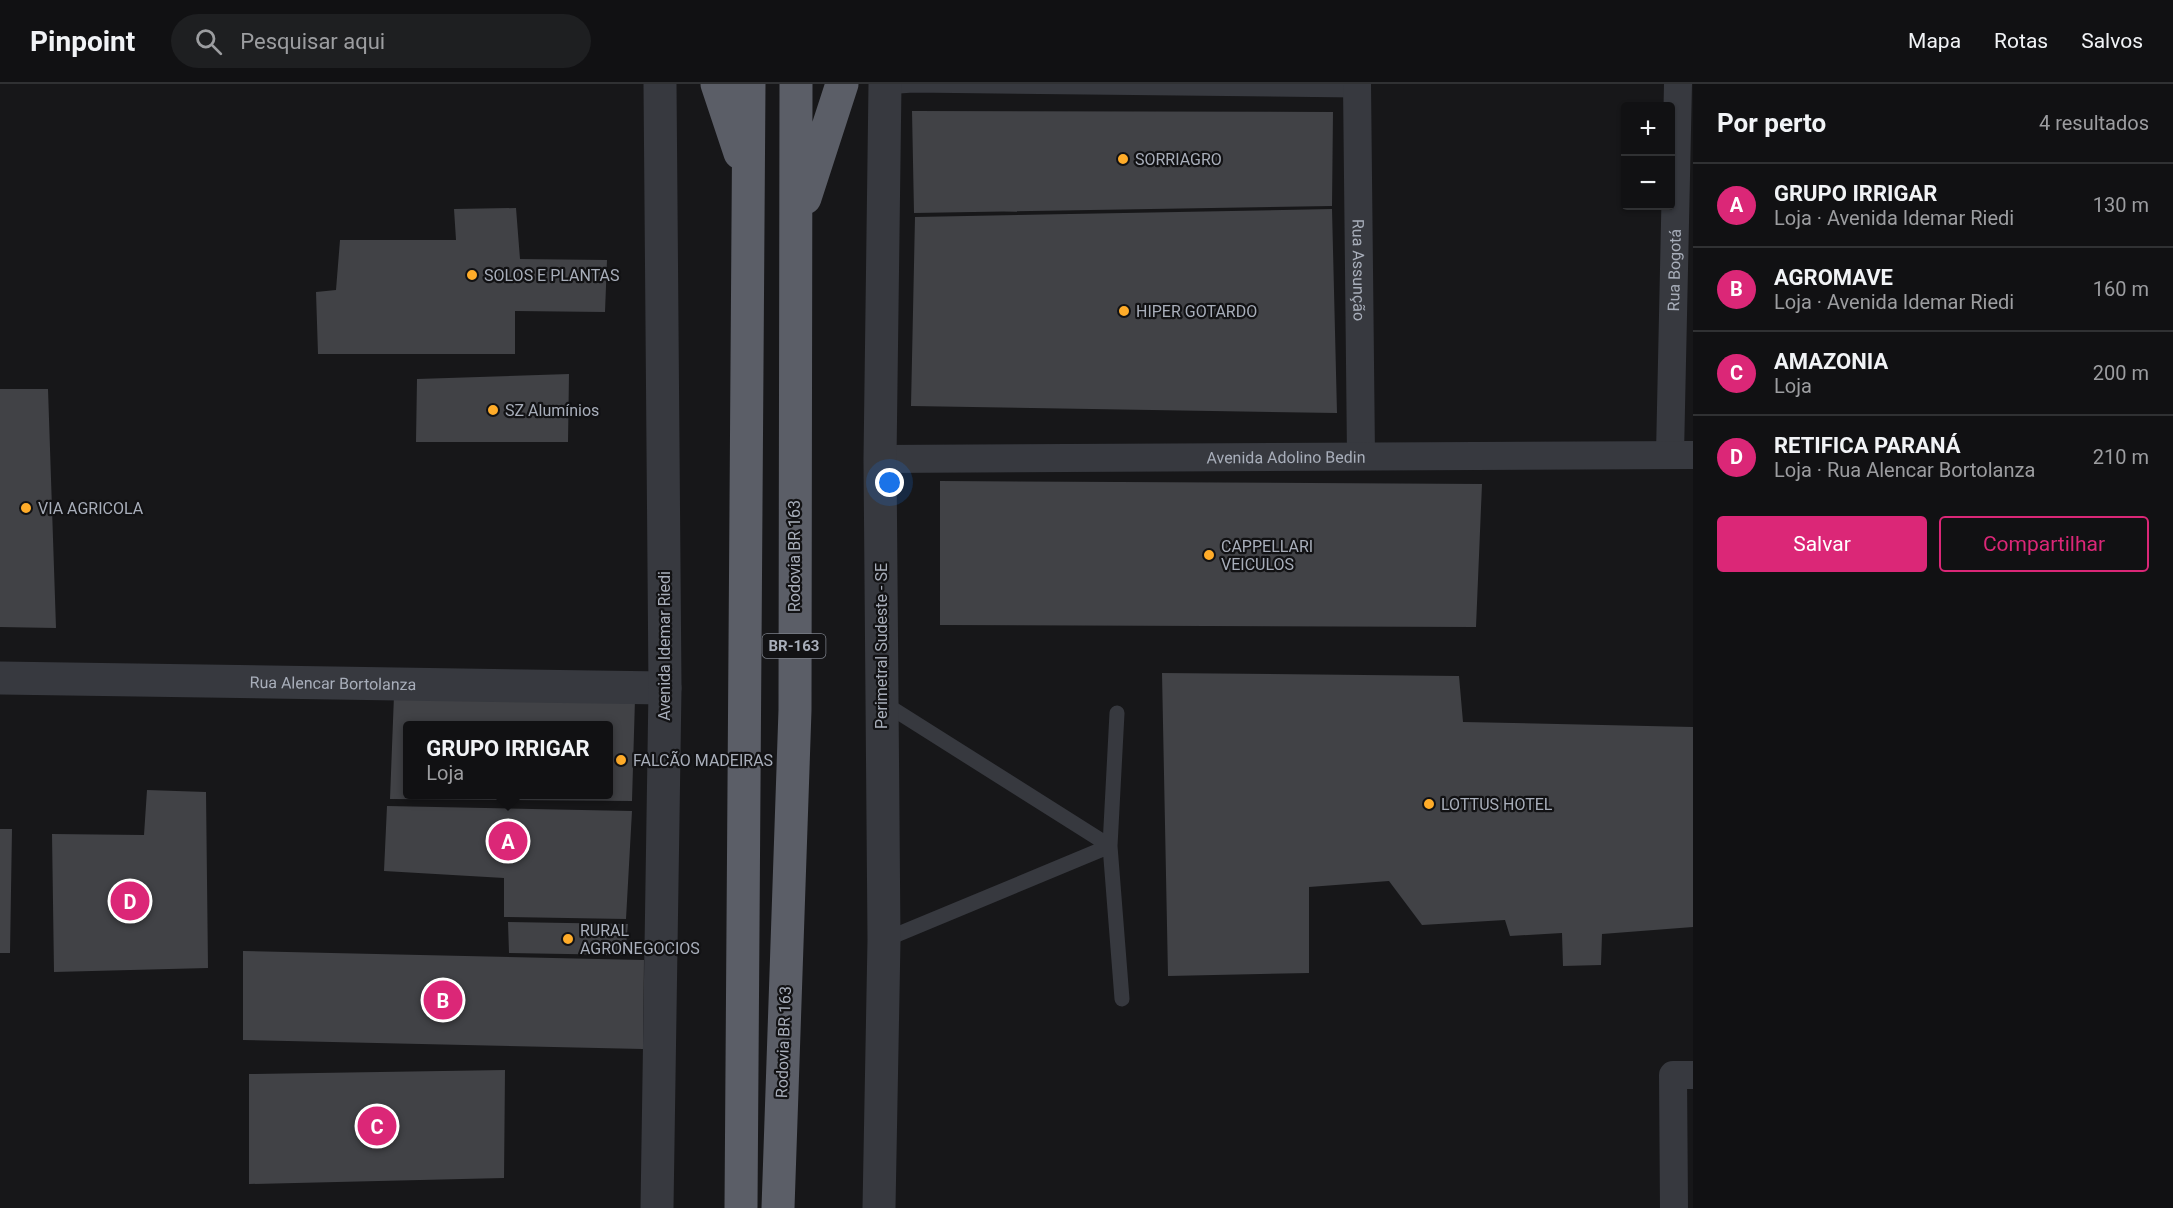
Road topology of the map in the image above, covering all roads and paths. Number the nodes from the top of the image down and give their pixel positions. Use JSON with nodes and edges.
{"nodes":[{"id":1,"x":660,"y":84,"type":"edge"},
{"id":2,"x":717,"y":84,"type":"edge"},
{"id":3,"x":749,"y":84,"type":"edge"},
{"id":4,"x":796,"y":84,"type":"edge"},
{"id":5,"x":842,"y":84,"type":"edge"},
{"id":6,"x":1678,"y":84,"type":"edge"},
{"id":7,"x":885,"y":86,"type":"edge"},
{"id":8,"x":1357,"y":87,"type":"edge"},
{"id":9,"x":748,"y":175,"type":"junction"},
{"id":10,"x":794,"y":231,"type":"junction"},
{"id":11,"x":1681,"y":454,"type":"edge"},
{"id":12,"x":1361,"y":455,"type":"junction"},
{"id":13,"x":880,"y":459,"type":"junction"},
{"id":14,"x":0,"y":678,"type":"edge"},
{"id":15,"x":665,"y":688,"type":"junction"},
{"id":16,"x":882,"y":702,"type":"junction"},
{"id":17,"x":1117,"y":713,"type":"dead end"},
{"id":18,"x":1110,"y":846,"type":"junction"},
{"id":19,"x":884,"y":940,"type":"junction"},
{"id":20,"x":1122,"y":999,"type":"dead end"},
{"id":21,"x":1683,"y":1075,"type":"edge"},
{"id":22,"x":657,"y":1208,"type":"edge"},
{"id":23,"x":741,"y":1208,"type":"edge"},
{"id":24,"x":778,"y":1208,"type":"edge"},
{"id":25,"x":879,"y":1208,"type":"edge"},
{"id":26,"x":1674,"y":1208,"type":"edge"}],
"edges":[{"from":1,"to":15,"type":"street","name":"Avenida Idemar Riedi"},
{"from":2,"to":9,"type":"highway"},
{"from":3,"to":9,"type":"highway","number":"BR-163"},
{"from":4,"to":10,"type":"highway","name":"Rodovia BR 163","number":"BR-163"},
{"from":5,"to":10,"type":"highway"},
{"from":6,"to":11,"type":"street","name":"Rua Bogotá"},
{"from":7,"to":8,"type":"lane"},
{"from":7,"to":13,"type":"street","name":"Perimetral Sudeste - SE"},
{"from":8,"to":12,"type":"street","name":"Rua Assunção"},
{"from":9,"to":23,"type":"highway","number":"BR-163"},
{"from":10,"to":24,"type":"highway","name":"Rodovia BR 163","number":"BR-163"},
{"from":11,"to":12,"type":"street","name":"Avenida Adolino Bedin"},
{"from":12,"to":13,"type":"street","name":"Avenida Adolino Bedin"},
{"from":13,"to":16,"type":"street","name":"Perimetral Sudeste - SE"},
{"from":14,"to":15,"type":"street","name":"Rua Alencar Bortolanza"},
{"from":15,"to":22,"type":"street","name":"Avenida Idemar Riedi"},
{"from":16,"to":18,"type":"lane"},
{"from":16,"to":19,"type":"street","name":"Perimetral Sudeste - SE"},
{"from":17,"to":18,"type":"lane"},
{"from":18,"to":19,"type":"lane"},
{"from":18,"to":20,"type":"lane"},
{"from":19,"to":25,"type":"street","name":"Perimetral Sudeste - SE"},
{"from":21,"to":26,"type":"street"}]}
